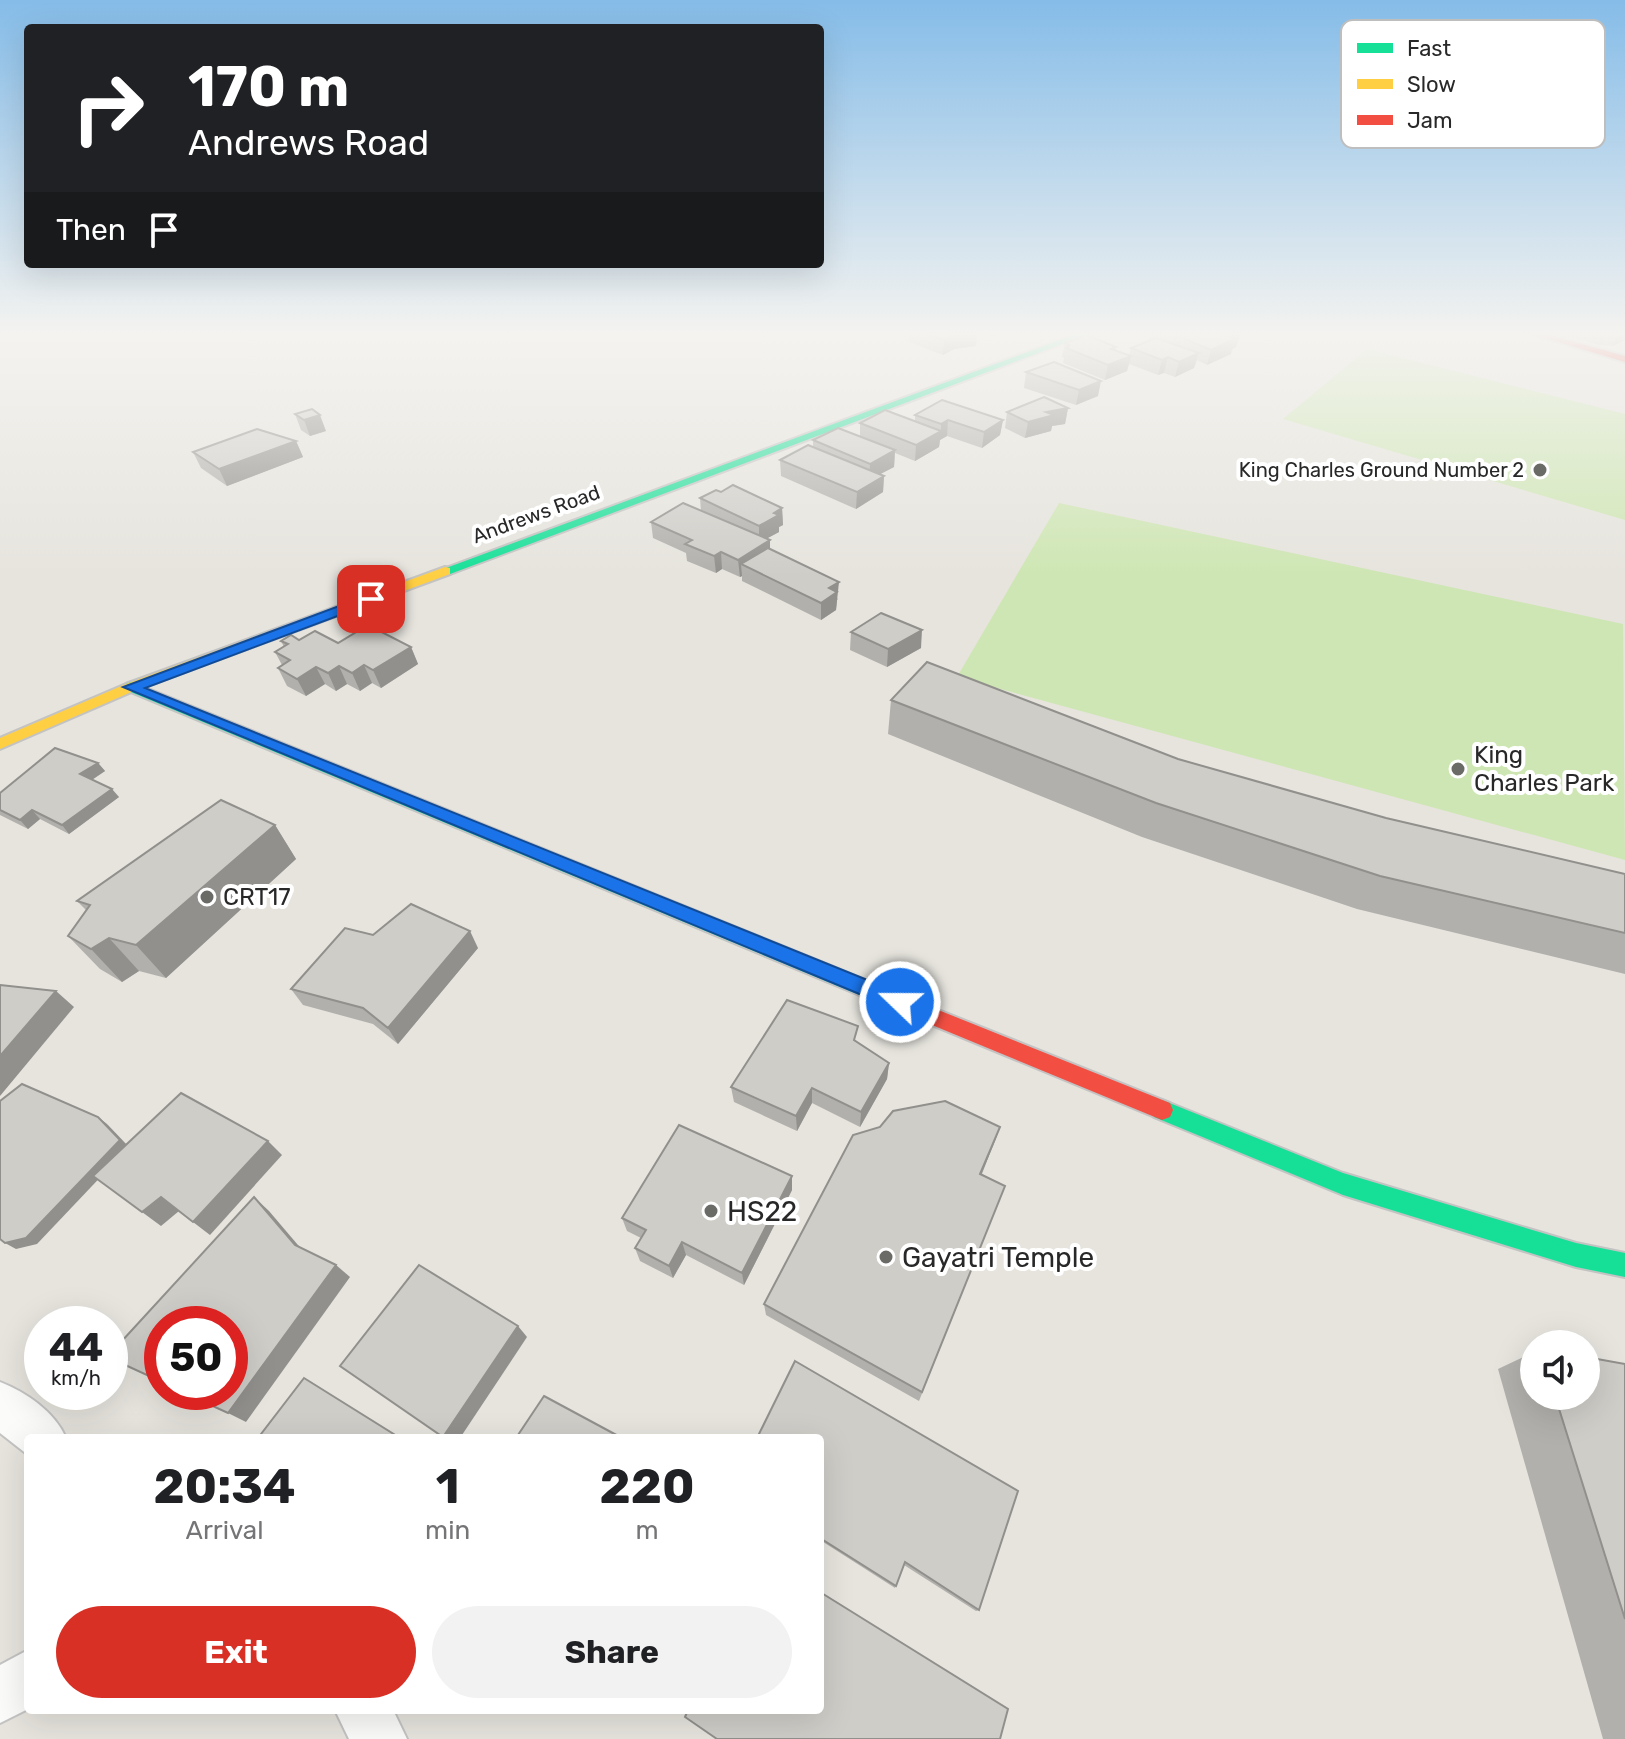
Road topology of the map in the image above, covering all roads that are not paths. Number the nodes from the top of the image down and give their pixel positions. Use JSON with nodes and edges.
{"nodes":[{"id":1,"x":871,"y":413,"type":"edge"},
{"id":2,"x":131,"y":687,"type":"junction"},
{"id":3,"x":0,"y":744,"type":"edge"},
{"id":4,"x":1625,"y":1265,"type":"edge"},
{"id":5,"x":0,"y":1404,"type":"edge"},
{"id":6,"x":38,"y":1434,"type":"edge"},
{"id":7,"x":24,"y":1679,"type":"edge"},
{"id":8,"x":0,"y":1697,"type":"edge"},
{"id":9,"x":364,"y":1714,"type":"edge"},
{"id":10,"x":380,"y":1739,"type":"edge"}],
"edges":[{"from":1,"to":2,"type":"main road","name":"Andrews Road"},
{"from":2,"to":3,"type":"main road","name":"Andrews Road"},
{"from":2,"to":4,"type":"main road"},
{"from":5,"to":6,"type":"street"},
{"from":7,"to":8,"type":"street"},
{"from":9,"to":10,"type":"street"}]}
